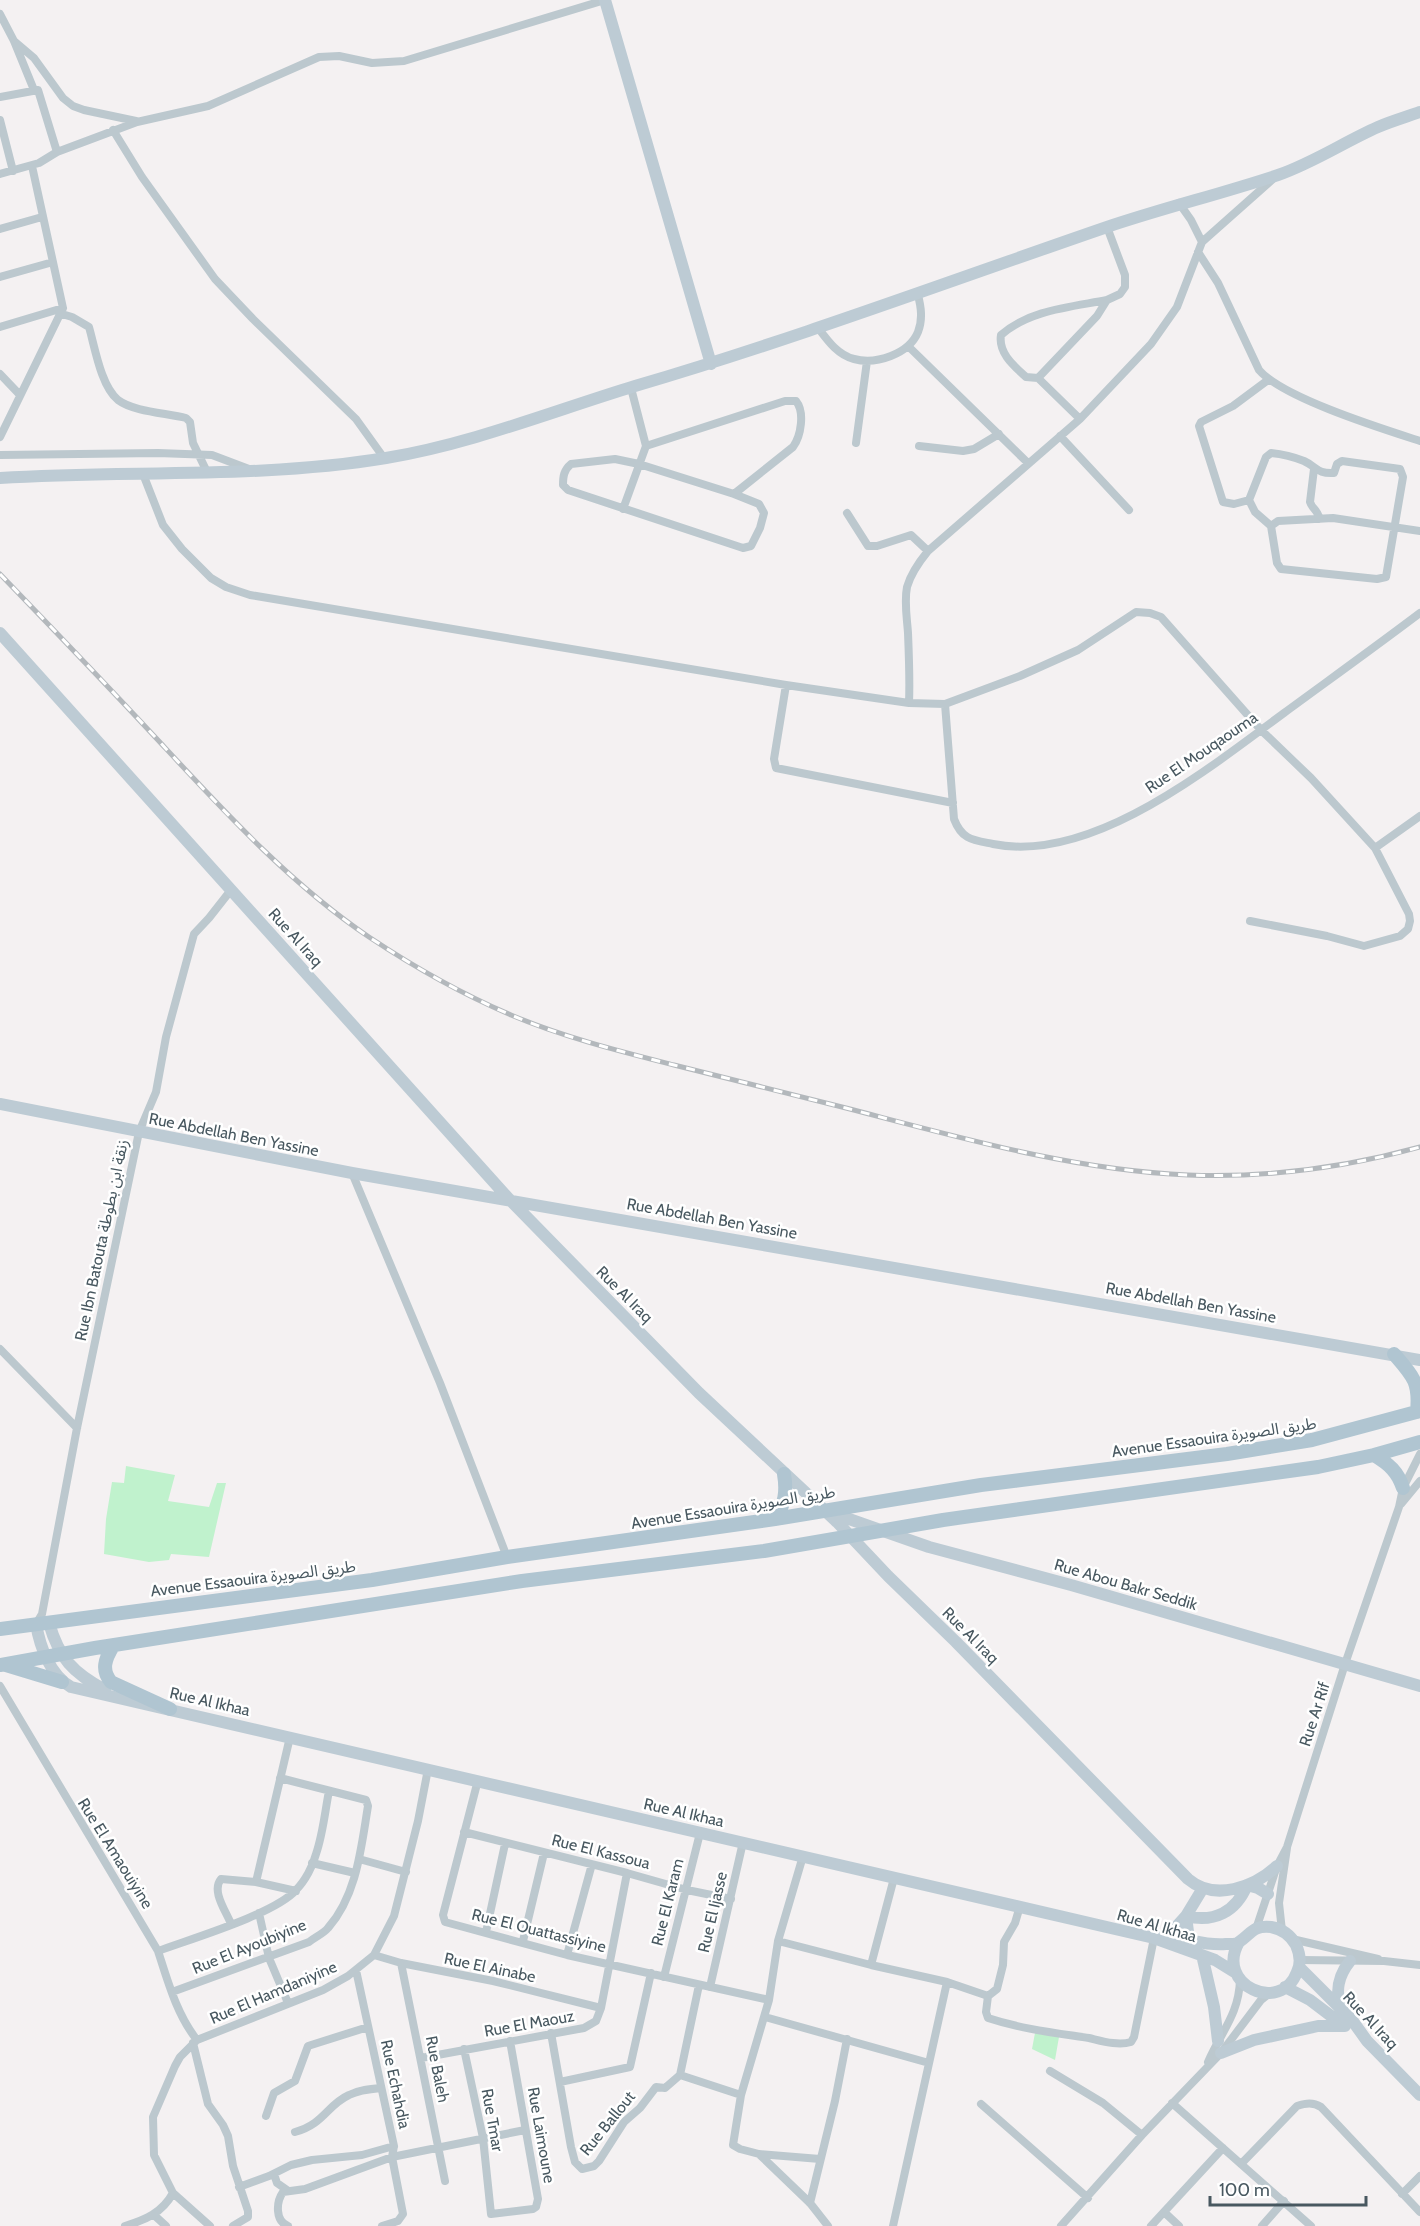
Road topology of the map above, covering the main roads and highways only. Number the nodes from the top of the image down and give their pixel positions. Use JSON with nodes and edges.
{"nodes":[{"id":1,"x":1394,"y":1354,"type":"road end"},
{"id":2,"x":1418,"y":1412,"type":"edge"},
{"id":3,"x":1420,"y":1442,"type":"edge"},
{"id":4,"x":1374,"y":1455,"type":"junction"},
{"id":5,"x":784,"y":1474,"type":"road end"},
{"id":6,"x":1403,"y":1488,"type":"road end"},
{"id":7,"x":775,"y":1520,"type":"junction"},
{"id":8,"x":0,"y":1629,"type":"edge"},
{"id":9,"x":113,"y":1646,"type":"junction"},
{"id":10,"x":2,"y":1665,"type":"edge"},
{"id":11,"x":62,"y":1682,"type":"road end"},
{"id":12,"x":171,"y":1709,"type":"road end"}],
"edges":[{"from":1,"to":2,"type":"main road"},
{"from":2,"to":7,"type":"main road","name":"Avenue Essaouira طريق الصويرة"},
{"from":3,"to":4,"type":"main road"},
{"from":4,"to":6,"type":"main road"},
{"from":4,"to":9,"type":"main road"},
{"from":5,"to":7,"type":"main road"},
{"from":7,"to":8,"type":"main road","name":"Avenue Essaouira طريق الصويرة"},
{"from":9,"to":10,"type":"main road"},
{"from":9,"to":12,"type":"main road"},
{"from":10,"to":11,"type":"main road"}]}
